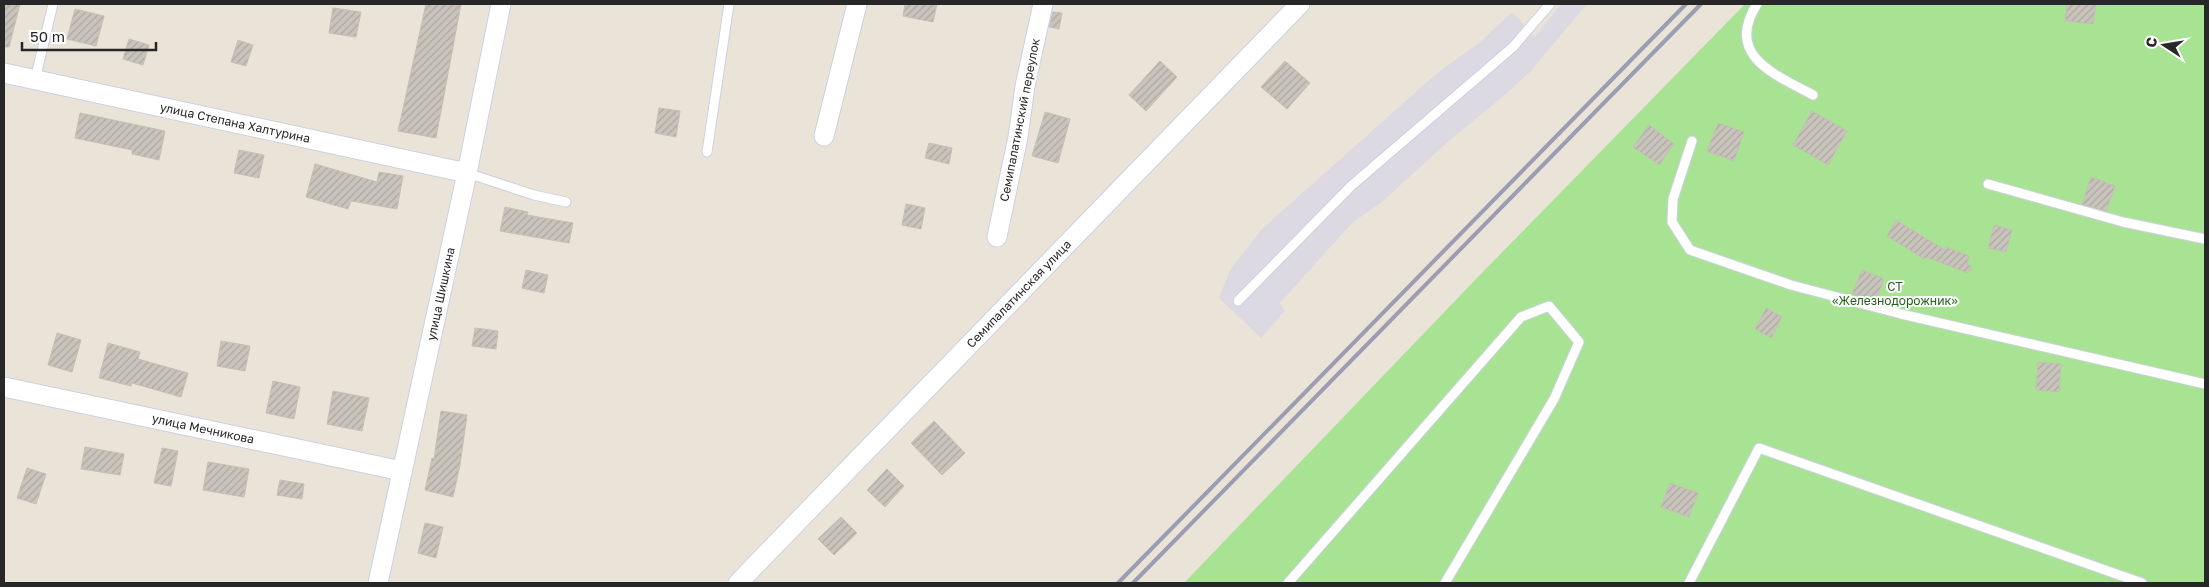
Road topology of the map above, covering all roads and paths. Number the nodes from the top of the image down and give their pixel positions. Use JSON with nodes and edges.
{"nodes":[{"id":1,"x":53,"y":4,"type":"edge"},
{"id":2,"x":501,"y":4,"type":"edge"},
{"id":3,"x":729,"y":4,"type":"edge"},
{"id":4,"x":857,"y":4,"type":"edge"},
{"id":5,"x":1043,"y":4,"type":"edge"},
{"id":6,"x":1300,"y":4,"type":"edge"},
{"id":7,"x":1550,"y":4,"type":"edge"},
{"id":8,"x":1756,"y":4,"type":"edge"},
{"id":9,"x":4,"y":73,"type":"edge"},
{"id":10,"x":36,"y":80,"type":"junction"},
{"id":11,"x":1813,"y":94,"type":"dead end"},
{"id":12,"x":824,"y":136,"type":"dead end"},
{"id":13,"x":1692,"y":141,"type":"dead end"},
{"id":14,"x":707,"y":152,"type":"dead end"},
{"id":15,"x":467,"y":173,"type":"junction"},
{"id":16,"x":1988,"y":184,"type":"dead end"},
{"id":17,"x":566,"y":202,"type":"dead end"},
{"id":18,"x":997,"y":237,"type":"dead end"},
{"id":19,"x":2205,"y":239,"type":"edge"},
{"id":20,"x":1238,"y":301,"type":"dead end"},
{"id":21,"x":2205,"y":384,"type":"edge"},
{"id":22,"x":4,"y":387,"type":"edge"},
{"id":23,"x":402,"y":471,"type":"junction"},
{"id":24,"x":378,"y":583,"type":"edge"},
{"id":25,"x":738,"y":583,"type":"edge"},
{"id":26,"x":1288,"y":583,"type":"edge"},
{"id":27,"x":1445,"y":583,"type":"edge"},
{"id":28,"x":1689,"y":583,"type":"edge"},
{"id":29,"x":2142,"y":583,"type":"edge"}],
"edges":[{"from":1,"to":10,"type":"lane"},
{"from":2,"to":15,"type":"street","name":"улица Шишкина"},
{"from":3,"to":14,"type":"lane"},
{"from":4,"to":12,"type":"street"},
{"from":5,"to":18,"type":"street","name":"Семипалатинский переулок"},
{"from":6,"to":25,"type":"street","name":"Семипалатинская улица"},
{"from":7,"to":20,"type":"lane"},
{"from":8,"to":11,"type":"lane"},
{"from":9,"to":10,"type":"street","name":"улица Степана Халтурина"},
{"from":10,"to":15,"type":"street","name":"улица Степана Халтурина"},
{"from":13,"to":21,"type":"lane"},
{"from":15,"to":17,"type":"lane"},
{"from":15,"to":23,"type":"street","name":"улица Шишкина"},
{"from":16,"to":19,"type":"lane"},
{"from":22,"to":23,"type":"street","name":"улица Мечникова"},
{"from":23,"to":24,"type":"street","name":"улица Шишкина"},
{"from":26,"to":27,"type":"lane"},
{"from":28,"to":29,"type":"lane"}]}
